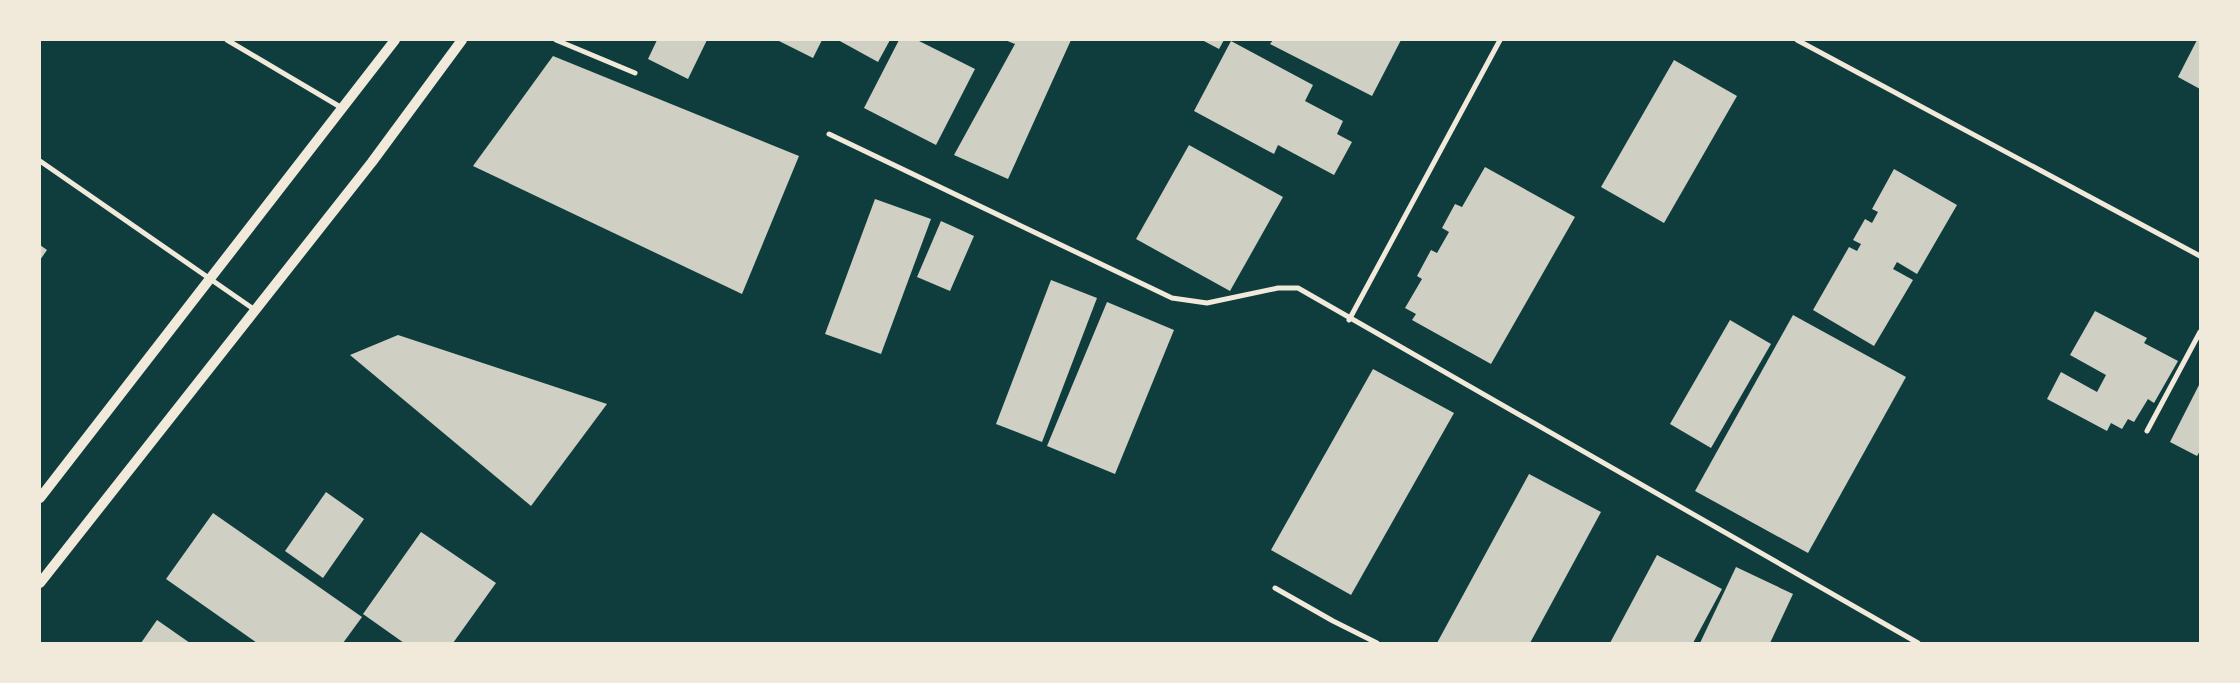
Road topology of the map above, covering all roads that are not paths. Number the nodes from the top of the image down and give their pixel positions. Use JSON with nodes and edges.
{"nodes":[{"id":1,"x":227,"y":40,"type":"edge"},
{"id":2,"x":395,"y":40,"type":"edge"},
{"id":3,"x":462,"y":40,"type":"edge"},
{"id":4,"x":556,"y":40,"type":"edge"},
{"id":5,"x":1500,"y":40,"type":"edge"},
{"id":6,"x":1797,"y":40,"type":"edge"},
{"id":7,"x":635,"y":73,"type":"dead end"},
{"id":8,"x":342,"y":108,"type":"junction"},
{"id":9,"x":829,"y":134,"type":"dead end"},
{"id":10,"x":40,"y":162,"type":"edge"},
{"id":11,"x":2200,"y":256,"type":"edge"},
{"id":12,"x":210,"y":280,"type":"junction"},
{"id":13,"x":255,"y":310,"type":"junction"},
{"id":14,"x":1349,"y":320,"type":"junction"},
{"id":15,"x":2200,"y":332,"type":"edge"},
{"id":16,"x":2147,"y":431,"type":"dead end"},
{"id":17,"x":40,"y":498,"type":"edge"},
{"id":18,"x":40,"y":583,"type":"edge"},
{"id":19,"x":1275,"y":588,"type":"dead end"},
{"id":20,"x":1377,"y":643,"type":"edge"},
{"id":21,"x":1918,"y":643,"type":"edge"}],
"edges":[{"from":1,"to":8,"type":"street"},
{"from":2,"to":8,"type":"main road"},
{"from":3,"to":13,"type":"main road"},
{"from":4,"to":7,"type":"street"},
{"from":5,"to":14,"type":"street"},
{"from":6,"to":11,"type":"street"},
{"from":8,"to":12,"type":"main road"},
{"from":9,"to":14,"type":"street"},
{"from":10,"to":12,"type":"street"},
{"from":12,"to":13,"type":"street"},
{"from":12,"to":17,"type":"main road"},
{"from":13,"to":18,"type":"main road"},
{"from":14,"to":21,"type":"street"},
{"from":15,"to":16,"type":"street"},
{"from":19,"to":20,"type":"street"}]}
